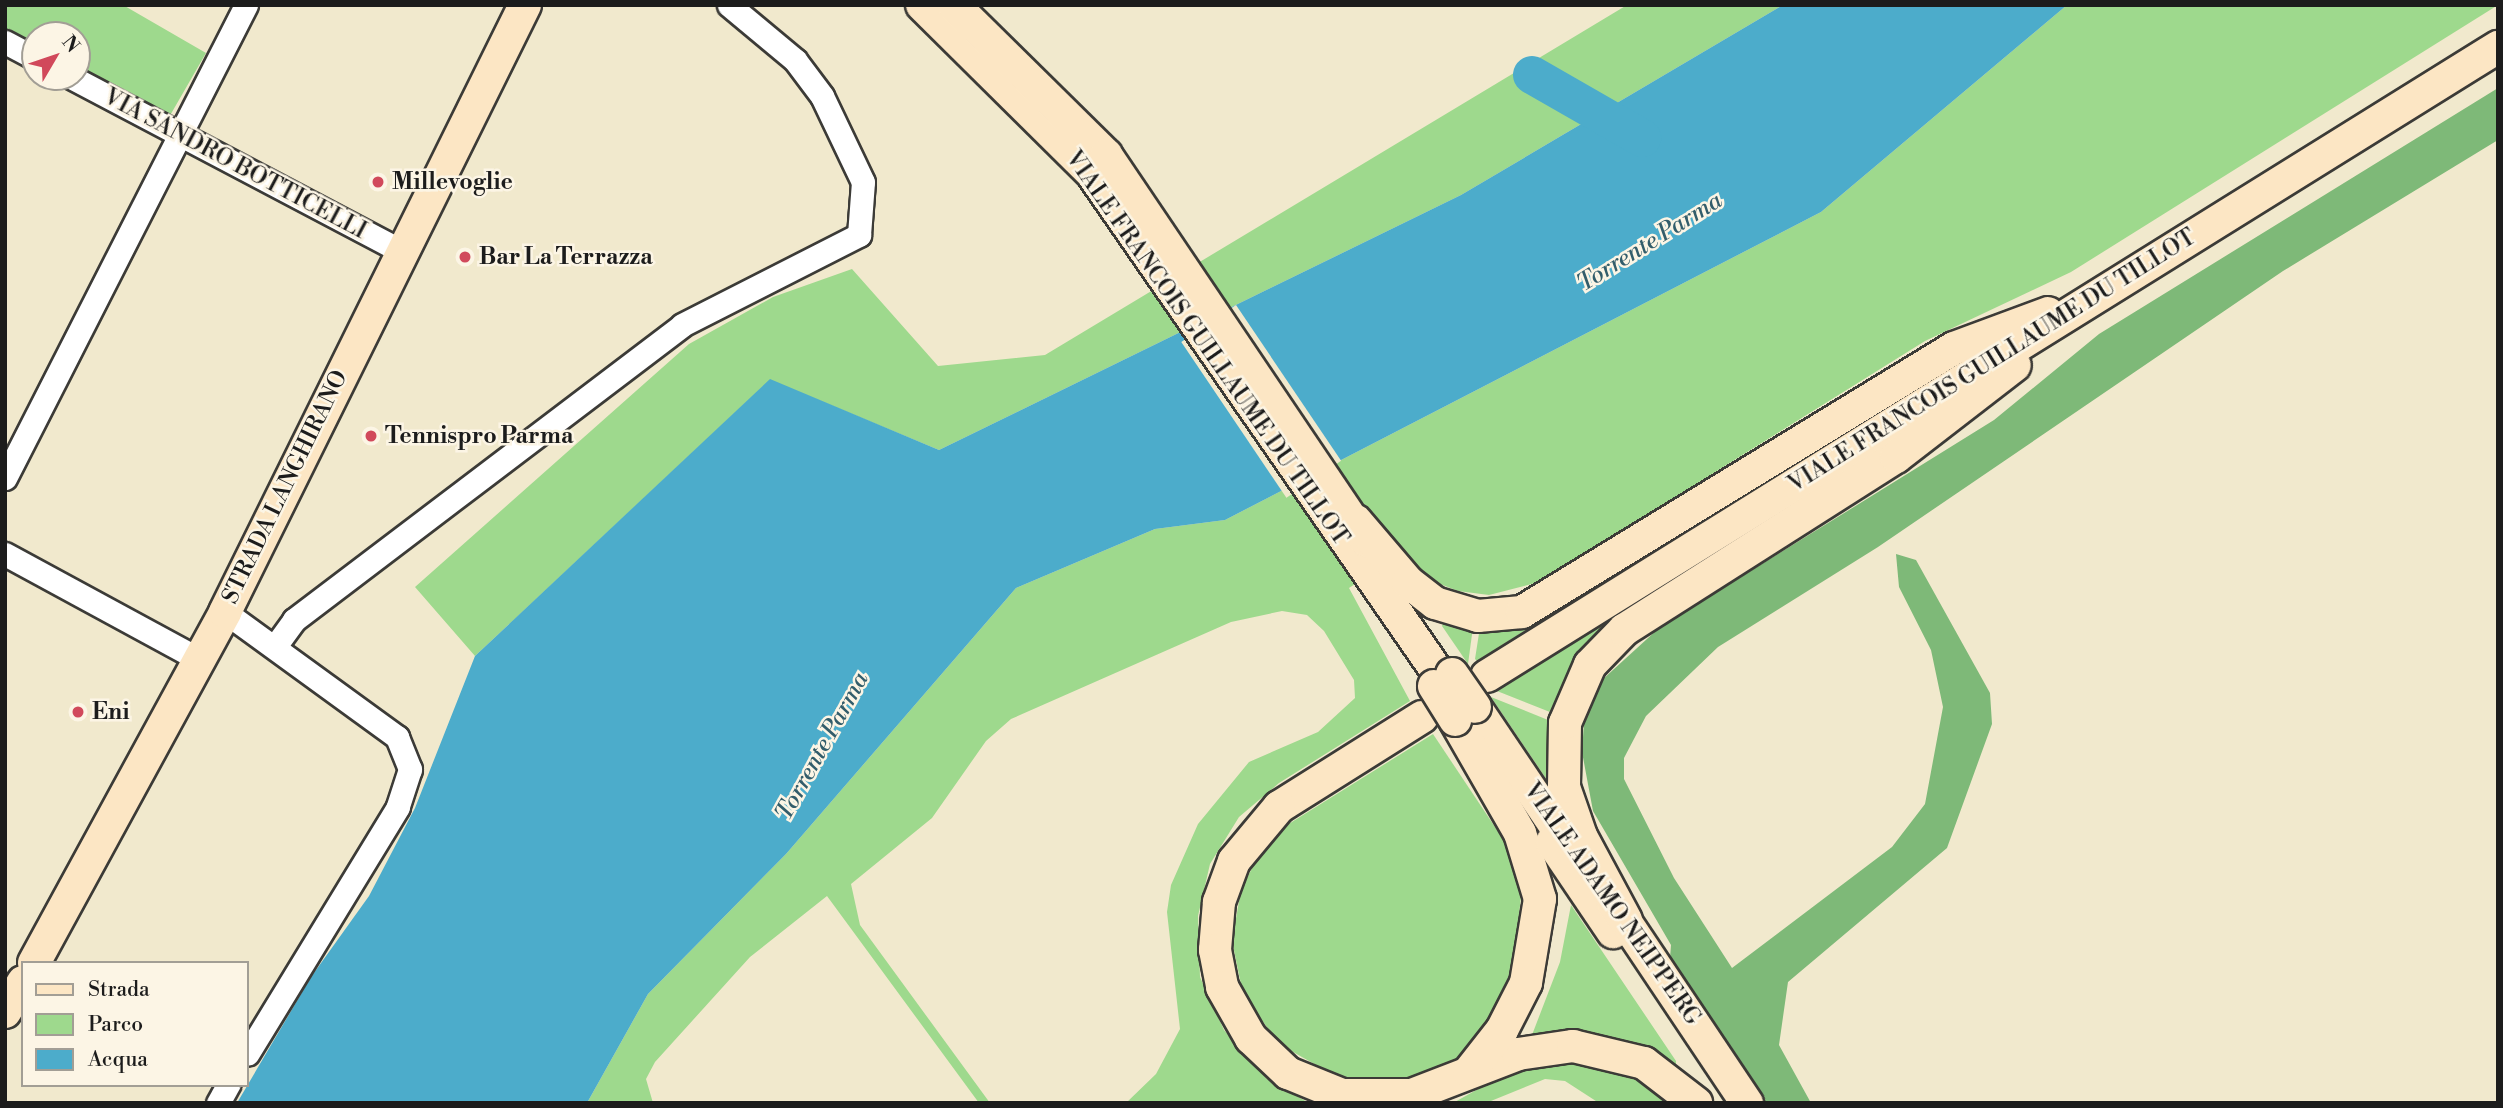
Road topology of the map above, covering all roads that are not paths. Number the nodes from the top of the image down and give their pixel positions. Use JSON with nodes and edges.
{"nodes":[{"id":1,"x":246,"y":5,"type":"edge"},
{"id":2,"x":525,"y":5,"type":"edge"},
{"id":3,"x":729,"y":5,"type":"edge"},
{"id":4,"x":922,"y":5,"type":"edge"},
{"id":5,"x":954,"y":5,"type":"edge"},
{"id":6,"x":5,"y":42,"type":"edge"},
{"id":7,"x":2498,"y":47,"type":"edge"},
{"id":8,"x":21,"y":51,"type":"edge"},
{"id":9,"x":91,"y":88,"type":"edge"},
{"id":10,"x":183,"y":137,"type":"junction"},
{"id":11,"x":1149,"y":236,"type":"junction"},
{"id":12,"x":400,"y":250,"type":"junction"},
{"id":13,"x":2090,"y":300,"type":"junction"},
{"id":14,"x":5,"y":478,"type":"edge"},
{"id":15,"x":5,"y":554,"type":"edge"},
{"id":16,"x":1379,"y":568,"type":"junction"},
{"id":17,"x":225,"y":612,"type":"junction"},
{"id":18,"x":276,"y":645,"type":"junction"},
{"id":19,"x":200,"y":660,"type":"junction"},
{"id":20,"x":1487,"y":676,"type":"dead end"},
{"id":21,"x":1465,"y":714,"type":"junction"},
{"id":22,"x":1422,"y":717,"type":"dead end"},
{"id":23,"x":1626,"y":920,"type":"junction"},
{"id":24,"x":35,"y":961,"type":"edge"},
{"id":25,"x":21,"y":985,"type":"edge"},
{"id":26,"x":5,"y":1012,"type":"edge"},
{"id":27,"x":248,"y":1052,"type":"edge"},
{"id":28,"x":1468,"y":1073,"type":"junction"},
{"id":29,"x":227,"y":1087,"type":"edge"},
{"id":30,"x":218,"y":1103,"type":"edge"},
{"id":31,"x":1696,"y":1103,"type":"edge"},
{"id":32,"x":1726,"y":1103,"type":"edge"},
{"id":33,"x":1747,"y":1103,"type":"edge"}],
"edges":[{"from":1,"to":10,"type":"street"},
{"from":2,"to":12,"type":"main road","name":"STRADA LANGHIRANO"},
{"from":3,"to":18,"type":"street"},
{"from":4,"to":11,"type":"main road","name":"VIALE FRANCOIS GUILLAUME DU TILLOT"},
{"from":5,"to":11,"type":"main road","name":"VIALE FRANCOIS GUILLAUME DU TILLOT"},
{"from":6,"to":8,"type":"street"},
{"from":7,"to":13,"type":"main road","name":"VIALE FRANCOIS GUILLAUME DU TILLOT"},
{"from":9,"to":10,"type":"street","name":"VIA SANDRO BOTTICELLI"},
{"from":10,"to":12,"type":"street","name":"VIA SANDRO BOTTICELLI"},
{"from":10,"to":14,"type":"street"},
{"from":11,"to":16,"type":"main road","name":"VIALE FRANCOIS GUILLAUME DU TILLOT"},
{"from":11,"to":16,"type":"main road","name":"VIALE FRANCOIS GUILLAUME DU TILLOT"},
{"from":12,"to":17,"type":"main road","name":"STRADA LANGHIRANO"},
{"from":13,"to":16,"type":"main road"},
{"from":13,"to":20,"type":"main road","name":"VIALE FRANCOIS GUILLAUME DU TILLOT"},
{"from":13,"to":23,"type":"main road"},
{"from":15,"to":19,"type":"street"},
{"from":16,"to":21,"type":"main road","name":"VIALE FRANCOIS GUILLAUME DU TILLOT","bridge":true},
{"from":17,"to":18,"type":"street"},
{"from":17,"to":19,"type":"main road","name":"STRADA LANGHIRANO"},
{"from":18,"to":27,"type":"street"},
{"from":19,"to":24,"type":"main road","name":"STRADA LANGHIRANO"},
{"from":21,"to":23,"type":"main road","name":"VIALE ADAMO NEIPPERG"},
{"from":21,"to":28,"type":"main road"},
{"from":21,"to":32,"type":"main road","name":"VIALE ADAMO NEIPPERG"},
{"from":22,"to":28,"type":"main road"},
{"from":23,"to":33,"type":"main road","name":"VIALE ADAMO NEIPPERG"},
{"from":25,"to":26,"type":"main road"},
{"from":28,"to":31,"type":"main road"},
{"from":29,"to":30,"type":"street"}]}
